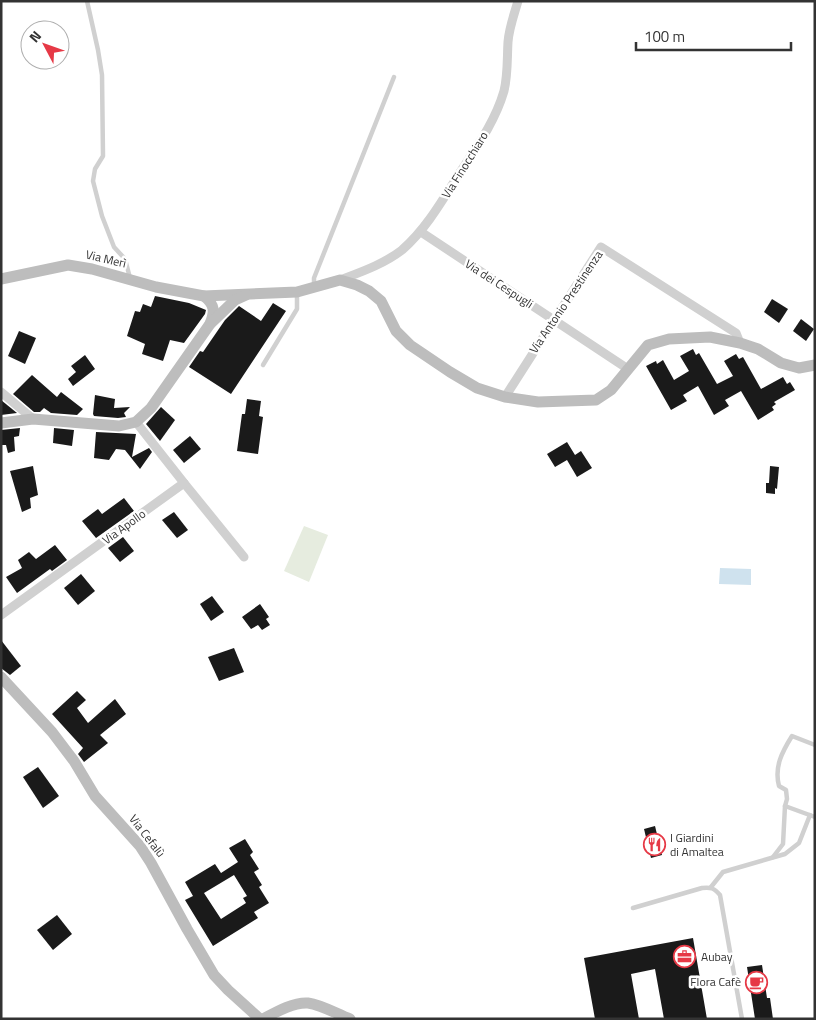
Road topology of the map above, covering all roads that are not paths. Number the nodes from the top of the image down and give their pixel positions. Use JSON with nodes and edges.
{"nodes":[{"id":1,"x":87,"y":1,"type":"edge"},
{"id":2,"x":518,"y":1,"type":"edge"},
{"id":3,"x":394,"y":77,"type":"dead end"},
{"id":4,"x":421,"y":232,"type":"junction"},
{"id":5,"x":1,"y":279,"type":"edge"},
{"id":6,"x":130,"y":279,"type":"junction"},
{"id":7,"x":340,"y":280,"type":"junction"},
{"id":8,"x":314,"y":288,"type":"junction"},
{"id":9,"x":297,"y":292,"type":"junction"},
{"id":10,"x":249,"y":293,"type":"junction"},
{"id":11,"x":204,"y":296,"type":"junction"},
{"id":12,"x":553,"y":319,"type":"junction"},
{"id":13,"x":210,"y":324,"type":"junction"},
{"id":14,"x":740,"y":343,"type":"junction"},
{"id":15,"x":263,"y":365,"type":"dead end"},
{"id":16,"x":814,"y":366,"type":"edge"},
{"id":17,"x":628,"y":369,"type":"junction"},
{"id":18,"x":1,"y":392,"type":"edge"},
{"id":19,"x":504,"y":397,"type":"junction"},
{"id":20,"x":33,"y":419,"type":"junction"},
{"id":21,"x":136,"y":422,"type":"junction"},
{"id":22,"x":1,"y":423,"type":"edge"},
{"id":23,"x":184,"y":483,"type":"junction"},
{"id":24,"x":244,"y":556,"type":"dead end"},
{"id":25,"x":1,"y":615,"type":"edge"},
{"id":26,"x":1,"y":677,"type":"edge"},
{"id":27,"x":815,"y":744,"type":"edge"},
{"id":28,"x":785,"y":806,"type":"junction"},
{"id":29,"x":812,"y":816,"type":"edge"},
{"id":30,"x":773,"y":857,"type":"junction"},
{"id":31,"x":711,"y":887,"type":"junction"},
{"id":32,"x":634,"y":908,"type":"dead end"},
{"id":33,"x":260,"y":1019,"type":"edge"},
{"id":34,"x":264,"y":1019,"type":"edge"},
{"id":35,"x":350,"y":1019,"type":"edge"},
{"id":36,"x":742,"y":1019,"type":"edge"}],
"edges":[{"from":1,"to":6,"type":"lane"},
{"from":2,"to":4,"type":"street","name":"Via Finocchiaro"},
{"from":3,"to":8,"type":"lane"},
{"from":4,"to":7,"type":"street","name":"Via Finocchiaro"},
{"from":4,"to":12,"type":"street","name":"Via dei Cespugli"},
{"from":5,"to":6,"type":"street","name":"Via Merì"},
{"from":6,"to":11,"type":"street","name":"Via Merì"},
{"from":7,"to":8,"type":"street","name":"Via Merì"},
{"from":7,"to":19,"type":"street"},
{"from":8,"to":9,"type":"street","name":"Via Merì"},
{"from":9,"to":10,"type":"street","name":"Via Merì"},
{"from":9,"to":15,"type":"lane"},
{"from":10,"to":11,"type":"street","name":"Via Merì"},
{"from":10,"to":13,"type":"street"},
{"from":11,"to":13,"type":"street"},
{"from":12,"to":14,"type":"street","name":"Via Antonio Prestinenza"},
{"from":12,"to":17,"type":"street","name":"Via dei Cespugli"},
{"from":12,"to":19,"type":"street","name":"Via Antonio Prestinenza"},
{"from":13,"to":21,"type":"street"},
{"from":14,"to":16,"type":"street"},
{"from":14,"to":17,"type":"street"},
{"from":17,"to":19,"type":"street"},
{"from":18,"to":20,"type":"street"},
{"from":20,"to":21,"type":"street"},
{"from":20,"to":22,"type":"street"},
{"from":21,"to":23,"type":"street"},
{"from":23,"to":24,"type":"street"},
{"from":23,"to":25,"type":"street","name":"Via Apollo"},
{"from":26,"to":33,"type":"street","name":"Via Cefalù"},
{"from":27,"to":28,"type":"lane"},
{"from":28,"to":29,"type":"lane"},
{"from":28,"to":30,"type":"lane"},
{"from":29,"to":30,"type":"lane"},
{"from":30,"to":31,"type":"lane"},
{"from":31,"to":32,"type":"lane"},
{"from":31,"to":36,"type":"lane"},
{"from":34,"to":35,"type":"street"}]}
